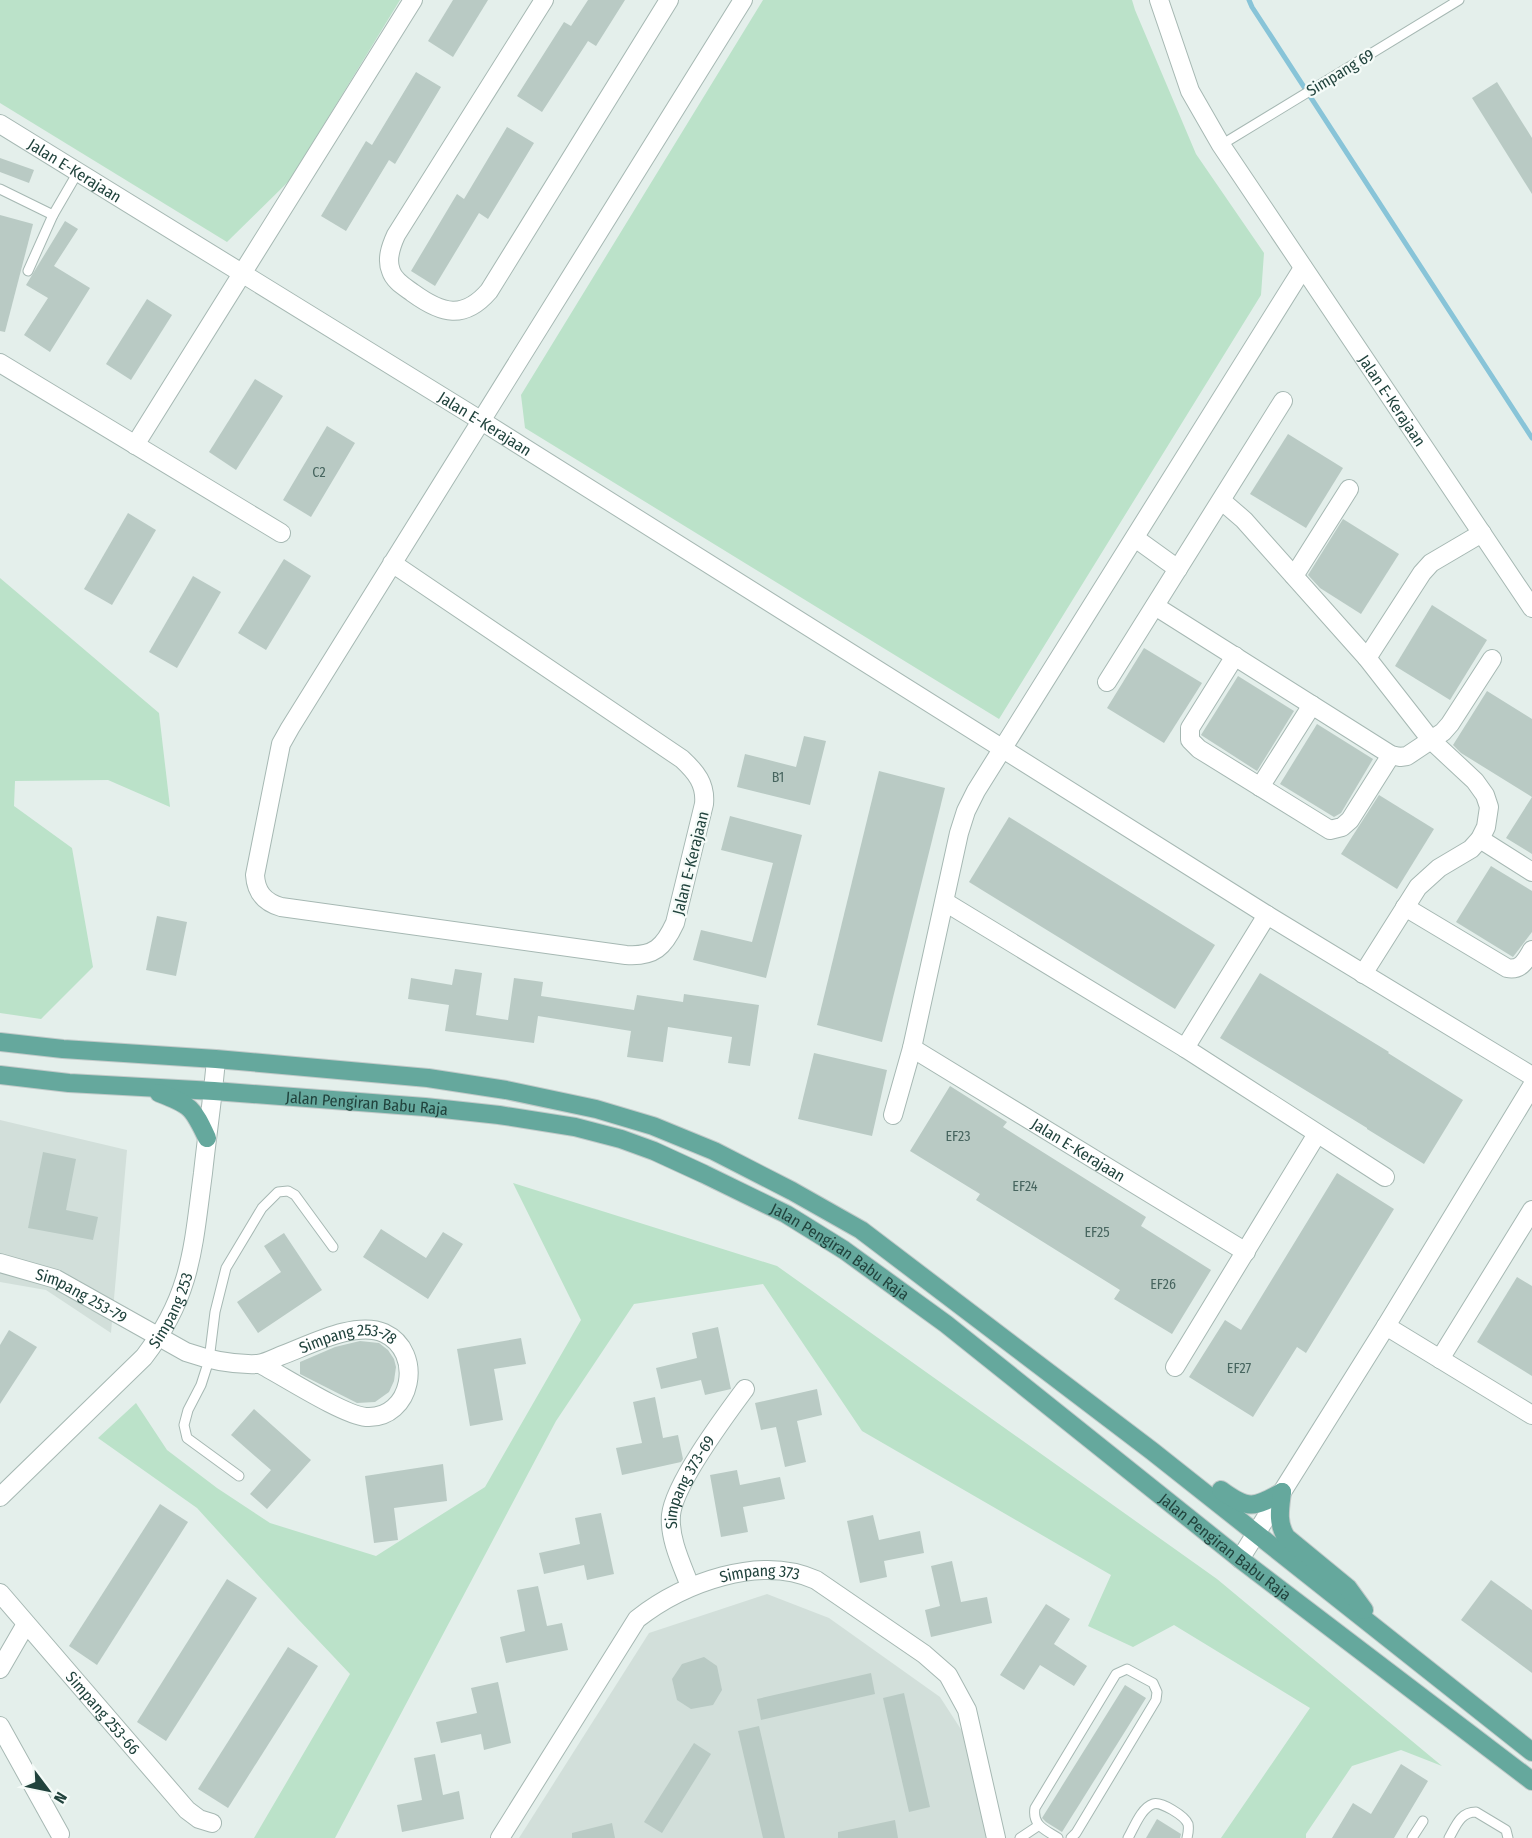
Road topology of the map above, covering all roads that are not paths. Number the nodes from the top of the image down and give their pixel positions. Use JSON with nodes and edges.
{"nodes":[{"id":1,"x":413,"y":0,"type":"edge"},
{"id":2,"x":544,"y":0,"type":"edge"},
{"id":3,"x":669,"y":0,"type":"edge"},
{"id":4,"x":743,"y":0,"type":"edge"},
{"id":5,"x":1159,"y":0,"type":"edge"},
{"id":6,"x":1459,"y":0,"type":"edge"},
{"id":7,"x":0,"y":124,"type":"edge"},
{"id":8,"x":1221,"y":145,"type":"junction"},
{"id":9,"x":78,"y":172,"type":"junction"},
{"id":10,"x":0,"y":189,"type":"edge"},
{"id":11,"x":53,"y":215,"type":"junction"},
{"id":12,"x":1303,"y":268,"type":"junction"},
{"id":13,"x":28,"y":271,"type":"dead end"},
{"id":14,"x":242,"y":273,"type":"junction"},
{"id":15,"x":0,"y":363,"type":"edge"},
{"id":16,"x":1283,"y":401,"type":"dead end"},
{"id":17,"x":480,"y":420,"type":"junction"},
{"id":18,"x":135,"y":445,"type":"junction"},
{"id":19,"x":1349,"y":489,"type":"dead end"},
{"id":20,"x":1222,"y":501,"type":"junction"},
{"id":21,"x":281,"y":533,"type":"dead end"},
{"id":22,"x":1482,"y":533,"type":"junction"},
{"id":23,"x":1135,"y":538,"type":"junction"},
{"id":24,"x":392,"y":563,"type":"junction"},
{"id":25,"x":1178,"y":569,"type":"junction"},
{"id":26,"x":1294,"y":576,"type":"junction"},
{"id":27,"x":1155,"y":606,"type":"junction"},
{"id":28,"x":1532,"y":608,"type":"edge"},
{"id":29,"x":1235,"y":656,"type":"junction"},
{"id":30,"x":1367,"y":658,"type":"junction"},
{"id":31,"x":1492,"y":659,"type":"dead end"},
{"id":32,"x":1107,"y":682,"type":"dead end"},
{"id":33,"x":1312,"y":705,"type":"junction"},
{"id":34,"x":1431,"y":740,"type":"junction"},
{"id":35,"x":1002,"y":748,"type":"junction"},
{"id":36,"x":1391,"y":755,"type":"junction"},
{"id":37,"x":1260,"y":787,"type":"junction"},
{"id":38,"x":1480,"y":839,"type":"junction"},
{"id":39,"x":1532,"y":872,"type":"edge"},
{"id":40,"x":945,"y":902,"type":"junction"},
{"id":41,"x":1405,"y":907,"type":"junction"},
{"id":42,"x":1267,"y":915,"type":"junction"},
{"id":43,"x":1532,"y":950,"type":"edge"},
{"id":44,"x":1363,"y":974,"type":"junction"},
{"id":45,"x":0,"y":1042,"type":"edge"},
{"id":46,"x":912,"y":1048,"type":"junction"},
{"id":47,"x":1185,"y":1048,"type":"junction"},
{"id":48,"x":216,"y":1059,"type":"junction"},
{"id":49,"x":0,"y":1075,"type":"edge"},
{"id":50,"x":1532,"y":1077,"type":"edge"},
{"id":51,"x":1532,"y":1086,"type":"edge"},
{"id":52,"x":143,"y":1087,"type":"junction"},
{"id":53,"x":214,"y":1091,"type":"junction"},
{"id":54,"x":893,"y":1116,"type":"dead end"},
{"id":55,"x":1317,"y":1134,"type":"junction"},
{"id":56,"x":207,"y":1138,"type":"junction"},
{"id":57,"x":1385,"y":1177,"type":"dead end"},
{"id":58,"x":1532,"y":1210,"type":"edge"},
{"id":59,"x":1527,"y":1229,"type":"edge"},
{"id":60,"x":333,"y":1247,"type":"dead end"},
{"id":61,"x":1246,"y":1252,"type":"junction"},
{"id":62,"x":0,"y":1263,"type":"edge"},
{"id":63,"x":1386,"y":1326,"type":"junction"},
{"id":64,"x":160,"y":1336,"type":"junction"},
{"id":65,"x":1440,"y":1359,"type":"junction"},
{"id":66,"x":209,"y":1360,"type":"junction"},
{"id":67,"x":260,"y":1364,"type":"junction"},
{"id":68,"x":1175,"y":1367,"type":"dead end"},
{"id":69,"x":745,"y":1389,"type":"dead end"},
{"id":70,"x":1532,"y":1414,"type":"edge"},
{"id":71,"x":1126,"y":1431,"type":"junction"},
{"id":72,"x":239,"y":1476,"type":"dead end"},
{"id":73,"x":1282,"y":1492,"type":"junction"},
{"id":74,"x":0,"y":1497,"type":"edge"},
{"id":75,"x":1257,"y":1532,"type":"junction"},
{"id":76,"x":1240,"y":1559,"type":"junction"},
{"id":77,"x":690,"y":1586,"type":"junction"},
{"id":78,"x":0,"y":1593,"type":"edge"},
{"id":79,"x":26,"y":1624,"type":"junction"},
{"id":80,"x":1377,"y":1628,"type":"junction"},
{"id":81,"x":0,"y":1669,"type":"edge"},
{"id":82,"x":0,"y":1726,"type":"edge"},
{"id":83,"x":1532,"y":1752,"type":"edge"},
{"id":84,"x":1532,"y":1781,"type":"edge"},
{"id":85,"x":1423,"y":1821,"type":"dead end"},
{"id":86,"x":212,"y":1822,"type":"dead end"},
{"id":87,"x":1038,"y":1826,"type":"junction"},
{"id":88,"x":60,"y":1834,"type":"dead end"},
{"id":89,"x":500,"y":1838,"type":"edge"},
{"id":90,"x":996,"y":1838,"type":"edge"},
{"id":91,"x":1020,"y":1838,"type":"edge"},
{"id":92,"x":1058,"y":1838,"type":"edge"},
{"id":93,"x":1071,"y":1838,"type":"edge"},
{"id":94,"x":1128,"y":1838,"type":"edge"},
{"id":95,"x":1187,"y":1838,"type":"edge"},
{"id":96,"x":1412,"y":1838,"type":"edge"},
{"id":97,"x":1449,"y":1838,"type":"edge"},
{"id":98,"x":1508,"y":1838,"type":"edge"}],
"edges":[{"from":1,"to":14,"type":"street"},
{"from":2,"to":3,"type":"street"},
{"from":4,"to":17,"type":"street"},
{"from":5,"to":8,"type":"street","name":"Jalan E-Kerajaan"},
{"from":6,"to":8,"type":"lane","name":"Simpang 69"},
{"from":7,"to":9,"type":"street","name":"Jalan E-Kerajaan"},
{"from":8,"to":12,"type":"street","name":"Jalan E-Kerajaan"},
{"from":9,"to":11,"type":"lane"},
{"from":9,"to":14,"type":"street","name":"Jalan E-Kerajaan"},
{"from":10,"to":11,"type":"lane"},
{"from":11,"to":13,"type":"lane"},
{"from":12,"to":22,"type":"street","name":"Jalan E-Kerajaan"},
{"from":12,"to":23,"type":"street"},
{"from":14,"to":17,"type":"street","name":"Jalan E-Kerajaan"},
{"from":14,"to":18,"type":"street"},
{"from":15,"to":18,"type":"street"},
{"from":16,"to":20,"type":"street"},
{"from":17,"to":24,"type":"street"},
{"from":17,"to":35,"type":"street","name":"Jalan E-Kerajaan"},
{"from":18,"to":21,"type":"street"},
{"from":19,"to":26,"type":"street"},
{"from":20,"to":25,"type":"street"},
{"from":20,"to":26,"type":"street"},
{"from":22,"to":28,"type":"street","name":"Jalan E-Kerajaan"},
{"from":22,"to":30,"type":"street"},
{"from":23,"to":25,"type":"street"},
{"from":23,"to":35,"type":"street"},
{"from":24,"to":24,"type":"street","name":"Jalan E-Kerajaan"},
{"from":25,"to":27,"type":"street"},
{"from":26,"to":30,"type":"street"},
{"from":27,"to":29,"type":"street"},
{"from":27,"to":32,"type":"street"},
{"from":29,"to":33,"type":"street"},
{"from":29,"to":37,"type":"street"},
{"from":30,"to":34,"type":"street"},
{"from":31,"to":34,"type":"street"},
{"from":33,"to":36,"type":"street"},
{"from":33,"to":37,"type":"street"},
{"from":34,"to":36,"type":"street"},
{"from":34,"to":38,"type":"street"},
{"from":35,"to":40,"type":"street"},
{"from":35,"to":42,"type":"street","name":"Jalan E-Kerajaan"},
{"from":36,"to":37,"type":"street"},
{"from":38,"to":39,"type":"street"},
{"from":38,"to":41,"type":"street"},
{"from":40,"to":46,"type":"street"},
{"from":40,"to":47,"type":"street"},
{"from":41,"to":43,"type":"street"},
{"from":41,"to":44,"type":"street"},
{"from":42,"to":44,"type":"street","name":"Jalan E-Kerajaan"},
{"from":42,"to":47,"type":"street"},
{"from":44,"to":50,"type":"street","name":"Jalan E-Kerajaan"},
{"from":45,"to":48,"type":"main road","name":"Jalan Pengiran Babu Raja"},
{"from":46,"to":54,"type":"street"},
{"from":46,"to":61,"type":"street","name":"Jalan E-Kerajaan"},
{"from":47,"to":55,"type":"street"},
{"from":48,"to":53,"type":"street","name":"Simpang 253"},
{"from":48,"to":71,"type":"main road","name":"Jalan Pengiran Babu Raja"},
{"from":49,"to":52,"type":"main road","name":"Jalan Pengiran Babu Raja"},
{"from":51,"to":63,"type":"street"},
{"from":52,"to":53,"type":"main road","name":"Jalan Pengiran Babu Raja"},
{"from":52,"to":56,"type":"main road"},
{"from":53,"to":56,"type":"street","name":"Simpang 253"},
{"from":53,"to":76,"type":"main road","name":"Jalan Pengiran Babu Raja"},
{"from":55,"to":57,"type":"street"},
{"from":55,"to":61,"type":"street"},
{"from":56,"to":64,"type":"street","name":"Simpang 253"},
{"from":58,"to":59,"type":"street"},
{"from":59,"to":65,"type":"street"},
{"from":60,"to":66,"type":"lane"},
{"from":61,"to":68,"type":"street"},
{"from":62,"to":64,"type":"street","name":"Simpang 253-79"},
{"from":63,"to":65,"type":"street"},
{"from":63,"to":73,"type":"street"},
{"from":64,"to":66,"type":"street","name":"Simpang 253-78"},
{"from":64,"to":74,"type":"street","name":"Simpang 253"},
{"from":65,"to":70,"type":"street"},
{"from":66,"to":67,"type":"street","name":"Simpang 253-78"},
{"from":66,"to":72,"type":"lane"},
{"from":67,"to":67,"type":"street","name":"Simpang 253-78"},
{"from":69,"to":77,"type":"street","name":"Simpang 373-69"},
{"from":71,"to":73,"type":"main road"},
{"from":71,"to":75,"type":"main road","name":"Jalan Pengiran Babu Raja"},
{"from":73,"to":75,"type":"street"},
{"from":73,"to":80,"type":"main road"},
{"from":75,"to":76,"type":"street"},
{"from":75,"to":80,"type":"main road","name":"Jalan Pengiran Babu Raja"},
{"from":76,"to":84,"type":"main road","name":"Jalan Pengiran Babu Raja"},
{"from":77,"to":89,"type":"street","name":"Simpang 373"},
{"from":77,"to":90,"type":"street","name":"Simpang 373"},
{"from":78,"to":79,"type":"street","name":"Simpang 253-66"},
{"from":79,"to":81,"type":"street"},
{"from":79,"to":86,"type":"street","name":"Simpang 253-66"},
{"from":80,"to":83,"type":"main road","name":"Jalan Pengiran Babu Raja"},
{"from":82,"to":88,"type":"street"},
{"from":85,"to":96,"type":"lane"},
{"from":87,"to":91,"type":"lane"},
{"from":87,"to":92,"type":"lane"},
{"from":87,"to":93,"type":"lane"},
{"from":94,"to":95,"type":"lane"},
{"from":97,"to":98,"type":"lane"}]}
